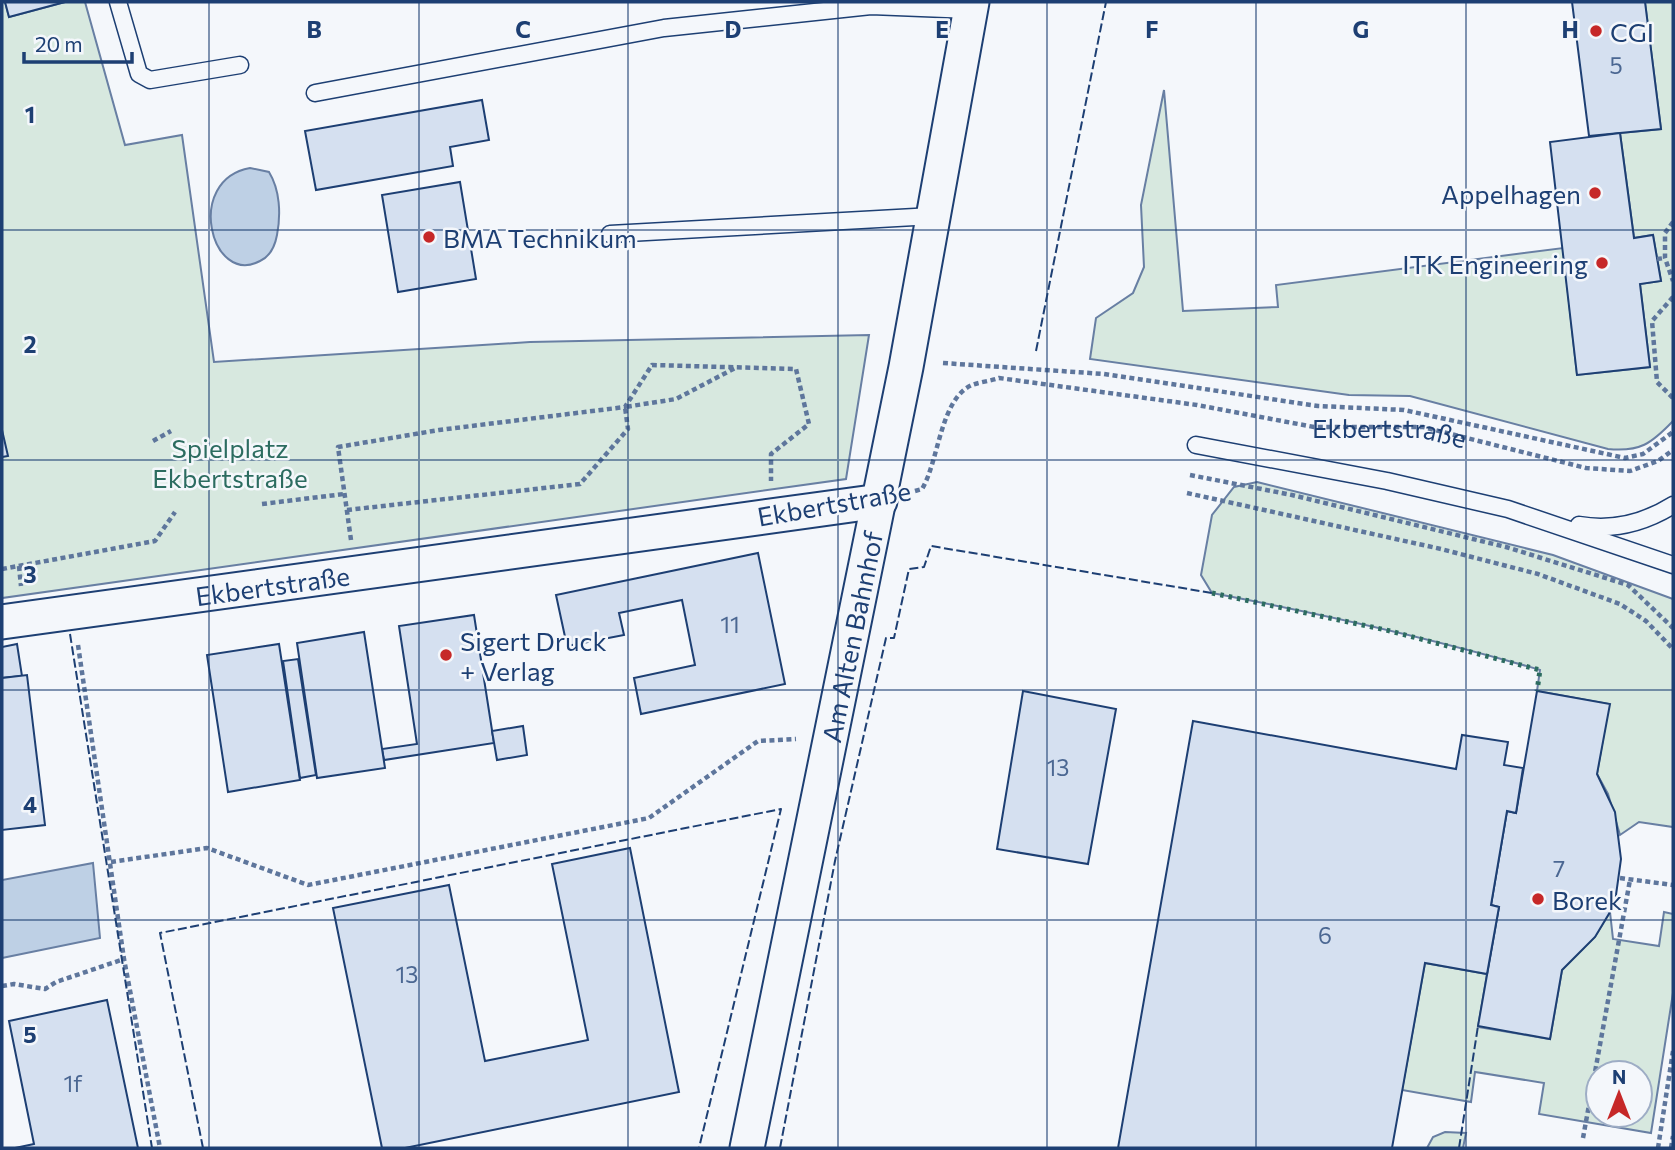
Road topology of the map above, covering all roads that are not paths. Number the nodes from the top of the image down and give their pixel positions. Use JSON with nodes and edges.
{"nodes":[{"id":1,"x":118,"y":2,"type":"edge"},
{"id":2,"x":972,"y":6,"type":"edge"},
{"id":3,"x":240,"y":65,"type":"dead end"},
{"id":4,"x":315,"y":93,"type":"dead end"},
{"id":5,"x":933,"y":216,"type":"junction"},
{"id":6,"x":610,"y":234,"type":"dead end"},
{"id":7,"x":1196,"y":445,"type":"dead end"},
{"id":8,"x":880,"y":501,"type":"junction"},
{"id":9,"x":1673,"y":505,"type":"edge"},
{"id":10,"x":1507,"y":509,"type":"junction"},
{"id":11,"x":1673,"y":565,"type":"edge"},
{"id":12,"x":2,"y":622,"type":"edge"},
{"id":13,"x":747,"y":1148,"type":"edge"}],
"edges":[{"from":1,"to":3,"type":"lane"},
{"from":2,"to":4,"type":"lane"},
{"from":2,"to":5,"type":"street","name":"Am Alten Bahnhof"},
{"from":5,"to":6,"type":"lane"},
{"from":5,"to":8,"type":"street","name":"Am Alten Bahnhof"},
{"from":7,"to":10,"type":"lane"},
{"from":8,"to":12,"type":"street","name":"Ekbertstraße"},
{"from":8,"to":13,"type":"street","name":"Am Alten Bahnhof"},
{"from":9,"to":10,"type":"lane"},
{"from":10,"to":11,"type":"lane"}]}
